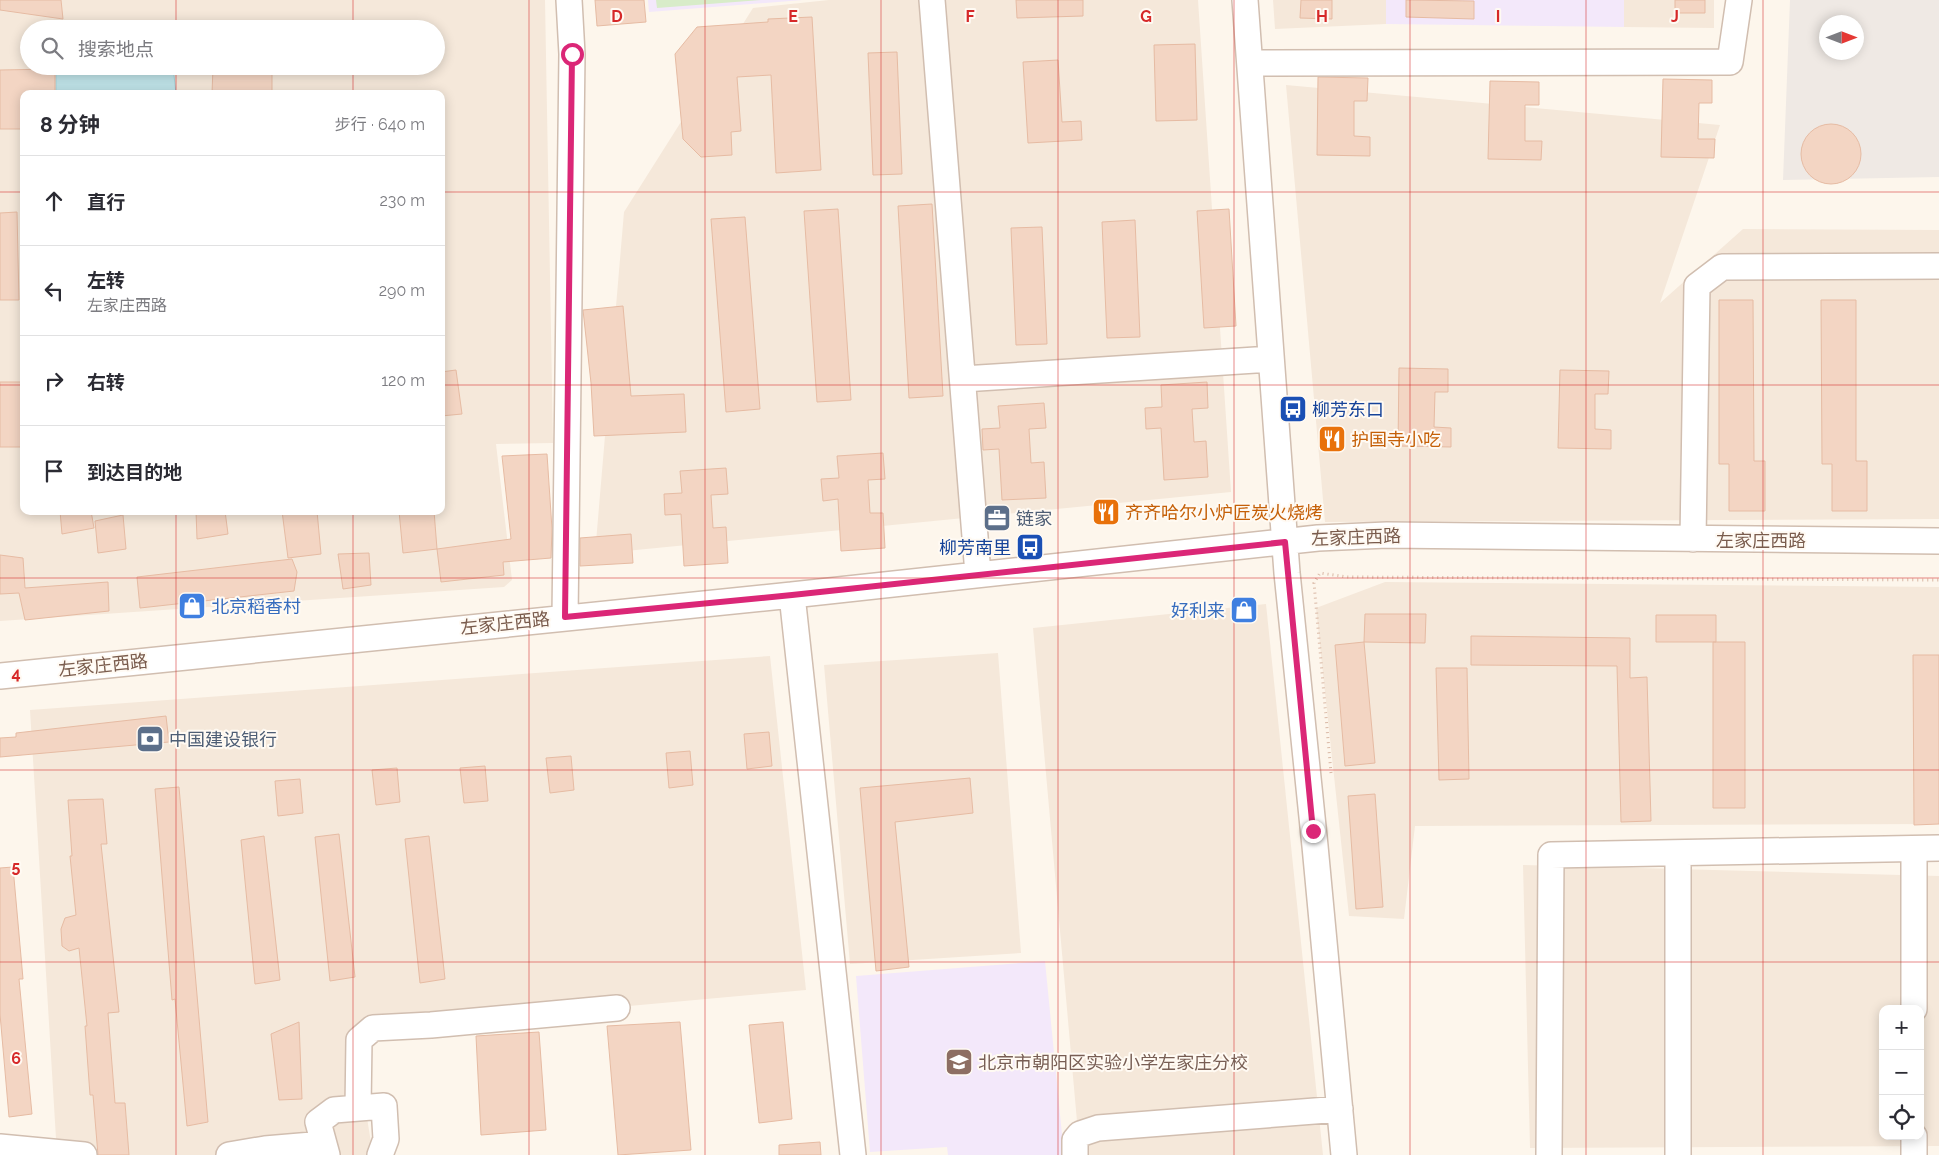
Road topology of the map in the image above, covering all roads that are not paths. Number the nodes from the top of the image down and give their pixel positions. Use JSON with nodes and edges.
{"nodes":[{"id":1,"x":569,"y":0,"type":"edge"},
{"id":2,"x":932,"y":0,"type":"edge"},
{"id":3,"x":1246,"y":0,"type":"edge"},
{"id":4,"x":1739,"y":0,"type":"edge"},
{"id":5,"x":1250,"y":63,"type":"junction"},
{"id":6,"x":1939,"y":266,"type":"edge"},
{"id":7,"x":1271,"y":359,"type":"junction"},
{"id":8,"x":963,"y":379,"type":"junction"},
{"id":9,"x":1693,"y":539,"type":"junction"},
{"id":10,"x":1939,"y":541,"type":"edge"},
{"id":11,"x":1285,"y":542,"type":"junction"},
{"id":12,"x":978,"y":574,"type":"junction"},
{"id":13,"x":792,"y":595,"type":"junction"},
{"id":14,"x":565,"y":617,"type":"junction"},
{"id":15,"x":0,"y":676,"type":"edge"},
{"id":16,"x":1914,"y":848,"type":"junction"},
{"id":17,"x":1939,"y":848,"type":"edge"},
{"id":18,"x":1678,"y":853,"type":"junction"},
{"id":19,"x":1914,"y":1005,"type":"edge"},
{"id":20,"x":617,"y":1008,"type":"dead end"},
{"id":21,"x":358,"y":1108,"type":"junction"},
{"id":22,"x":1340,"y":1109,"type":"junction"},
{"id":23,"x":1914,"y":1140,"type":"edge"},
{"id":24,"x":0,"y":1147,"type":"edge"},
{"id":25,"x":325,"y":1150,"type":"edge"},
{"id":26,"x":265,"y":1152,"type":"edge"},
{"id":27,"x":84,"y":1154,"type":"edge"},
{"id":28,"x":229,"y":1155,"type":"edge"},
{"id":29,"x":380,"y":1155,"type":"edge"},
{"id":30,"x":853,"y":1155,"type":"edge"},
{"id":31,"x":1075,"y":1155,"type":"edge"},
{"id":32,"x":1344,"y":1155,"type":"edge"},
{"id":33,"x":1549,"y":1155,"type":"edge"},
{"id":34,"x":1678,"y":1155,"type":"edge"},
{"id":35,"x":1914,"y":1155,"type":"edge"}],
"edges":[{"from":1,"to":14,"type":"street"},
{"from":2,"to":8,"type":"street"},
{"from":3,"to":5,"type":"street"},
{"from":4,"to":5,"type":"street"},
{"from":5,"to":7,"type":"street"},
{"from":6,"to":9,"type":"street"},
{"from":7,"to":8,"type":"street"},
{"from":7,"to":11,"type":"street"},
{"from":8,"to":12,"type":"street"},
{"from":9,"to":10,"type":"street","name":"左家庄西路"},
{"from":9,"to":11,"type":"street","name":"左家庄西路"},
{"from":11,"to":12,"type":"street","name":"左家庄西路"},
{"from":11,"to":22,"type":"street"},
{"from":12,"to":13,"type":"street","name":"左家庄西路"},
{"from":13,"to":14,"type":"street","name":"左家庄西路"},
{"from":13,"to":30,"type":"street"},
{"from":14,"to":15,"type":"street","name":"左家庄西路"},
{"from":16,"to":17,"type":"street"},
{"from":16,"to":18,"type":"street"},
{"from":16,"to":19,"type":"street"},
{"from":18,"to":33,"type":"street"},
{"from":18,"to":34,"type":"street"},
{"from":20,"to":21,"type":"street"},
{"from":21,"to":25,"type":"street"},
{"from":21,"to":29,"type":"street"},
{"from":22,"to":31,"type":"street"},
{"from":22,"to":32,"type":"street"},
{"from":23,"to":35,"type":"street"},
{"from":24,"to":27,"type":"street"},
{"from":25,"to":26,"type":"street"},
{"from":26,"to":28,"type":"street"}]}
